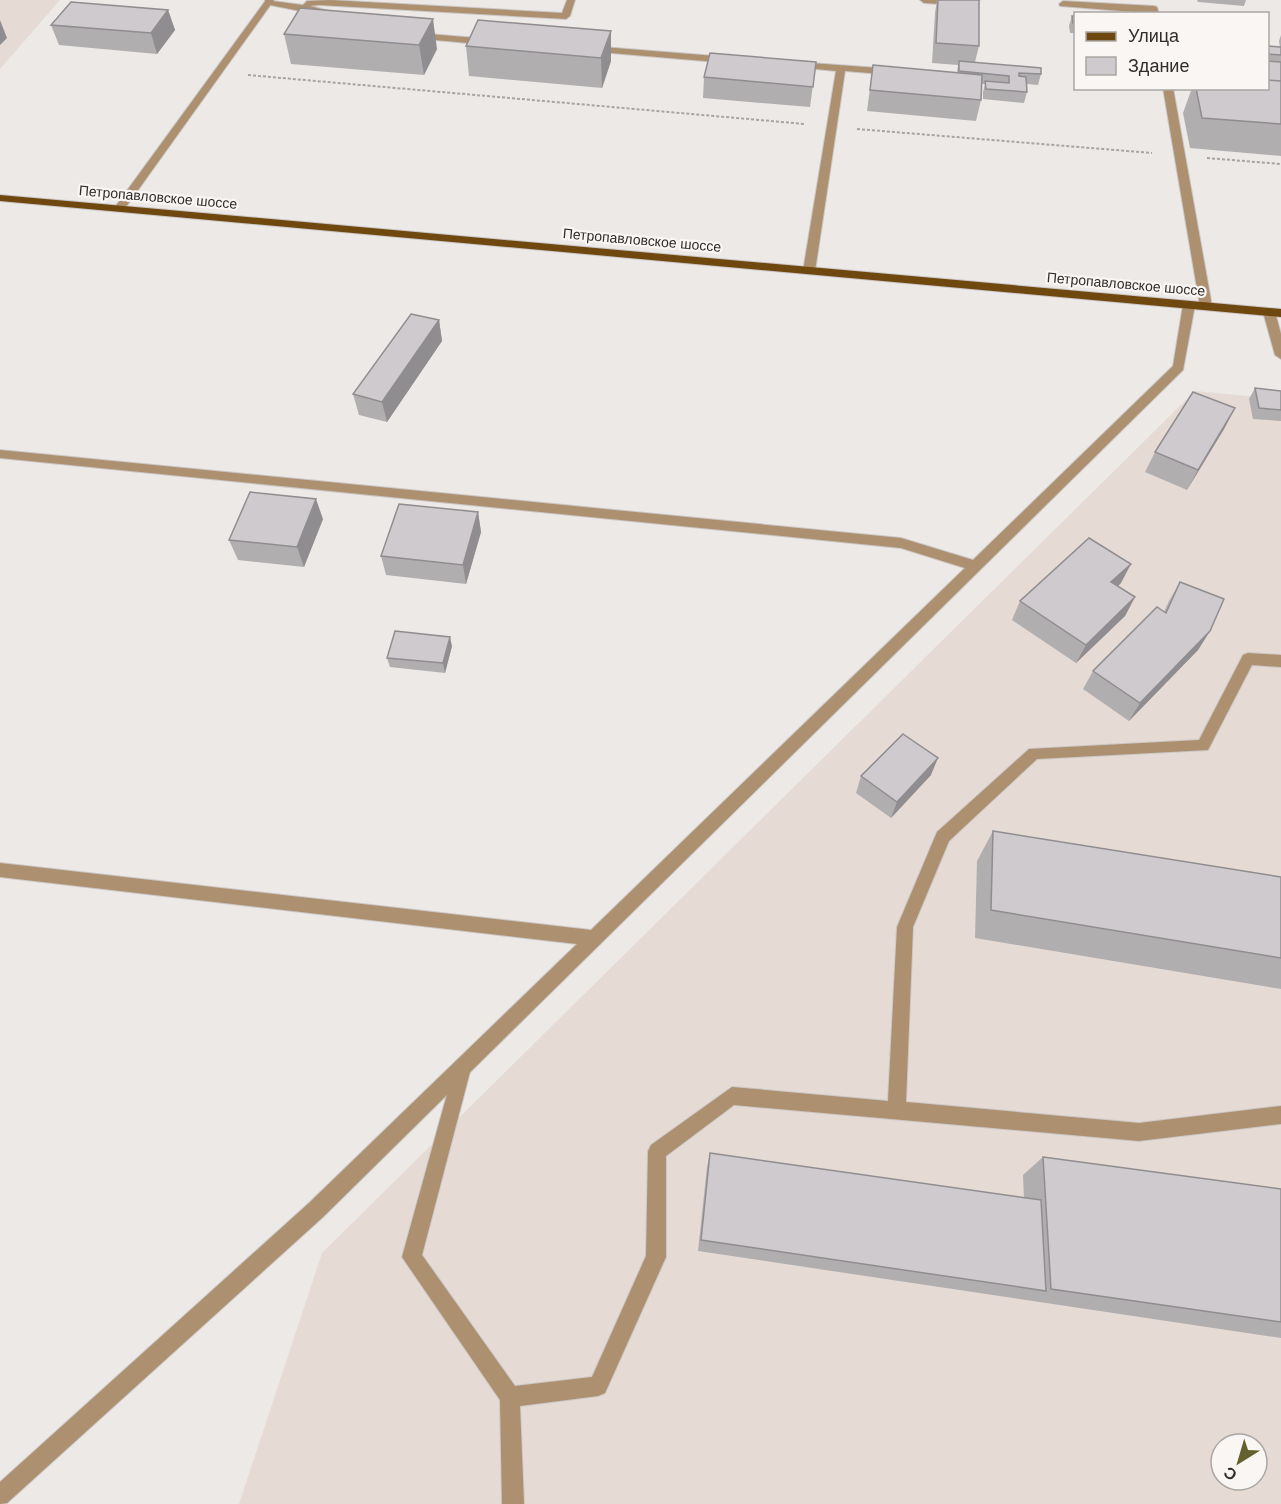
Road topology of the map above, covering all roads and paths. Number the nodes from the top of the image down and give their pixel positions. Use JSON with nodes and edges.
{"nodes":[{"id":1,"x":571,"y":0,"type":"edge"},
{"id":2,"x":924,"y":0,"type":"edge"},
{"id":3,"x":976,"y":0,"type":"edge"},
{"id":4,"x":269,"y":1,"type":"edge"},
{"id":5,"x":1063,"y":4,"type":"dead end"},
{"id":6,"x":298,"y":6,"type":"junction"},
{"id":7,"x":1155,"y":12,"type":"edge"},
{"id":8,"x":343,"y":18,"type":"edge"},
{"id":9,"x":409,"y":36,"type":"edge"},
{"id":10,"x":503,"y":43,"type":"edge"},
{"id":11,"x":584,"y":49,"type":"edge"},
{"id":12,"x":736,"y":60,"type":"edge"},
{"id":13,"x":783,"y":64,"type":"edge"},
{"id":14,"x":841,"y":69,"type":"junction"},
{"id":15,"x":217,"y":72,"type":"junction"},
{"id":16,"x":906,"y":74,"type":"edge"},
{"id":17,"x":1168,"y":90,"type":"edge"},
{"id":18,"x":832,"y":126,"type":"junction"},
{"id":19,"x":1180,"y":156,"type":"junction"},
{"id":20,"x":1281,"y":164,"type":"edge"},
{"id":21,"x":0,"y":198,"type":"edge"},
{"id":22,"x":119,"y":208,"type":"junction"},
{"id":23,"x":809,"y":271,"type":"junction"},
{"id":24,"x":1197,"y":305,"type":"junction"},
{"id":25,"x":1275,"y":313,"type":"edge"},
{"id":26,"x":1281,"y":355,"type":"edge"},
{"id":27,"x":0,"y":454,"type":"edge"},
{"id":28,"x":975,"y":566,"type":"junction"},
{"id":29,"x":1281,"y":661,"type":"edge"},
{"id":30,"x":0,"y":870,"type":"edge"},
{"id":31,"x":594,"y":938,"type":"junction"},
{"id":32,"x":462,"y":1068,"type":"junction"},
{"id":33,"x":897,"y":1110,"type":"junction"},
{"id":34,"x":1281,"y":1115,"type":"edge"},
{"id":35,"x":510,"y":1397,"type":"junction"},
{"id":36,"x":0,"y":1496,"type":"edge"},
{"id":37,"x":513,"y":1504,"type":"edge"}],
"edges":[{"from":1,"to":6,"type":"street"},
{"from":2,"to":3,"type":"street"},
{"from":4,"to":6,"type":"street"},
{"from":4,"to":15,"type":"street"},
{"from":5,"to":7,"type":"street"},
{"from":6,"to":8,"type":"street"},
{"from":9,"to":10,"type":"street"},
{"from":11,"to":12,"type":"street"},
{"from":13,"to":14,"type":"street"},
{"from":14,"to":16,"type":"street"},
{"from":14,"to":18,"type":"street"},
{"from":15,"to":18,"type":"path"},
{"from":15,"to":22,"type":"street"},
{"from":17,"to":19,"type":"street"},
{"from":18,"to":19,"type":"path"},
{"from":18,"to":23,"type":"street"},
{"from":19,"to":20,"type":"path"},
{"from":19,"to":24,"type":"street"},
{"from":21,"to":22,"type":"main road","name":"Петропавловское шоссе"},
{"from":22,"to":23,"type":"main road","name":"Петропавловское шоссе"},
{"from":23,"to":24,"type":"main road","name":"Петропавловское шоссе"},
{"from":24,"to":25,"type":"main road","name":"Петропавловское шоссе"},
{"from":24,"to":28,"type":"street"},
{"from":25,"to":26,"type":"street"},
{"from":27,"to":28,"type":"street"},
{"from":28,"to":31,"type":"street"},
{"from":29,"to":33,"type":"street"},
{"from":30,"to":31,"type":"street"},
{"from":31,"to":32,"type":"street"},
{"from":32,"to":35,"type":"street"},
{"from":32,"to":36,"type":"street"},
{"from":33,"to":34,"type":"street"},
{"from":33,"to":35,"type":"street"},
{"from":35,"to":37,"type":"street"}]}
